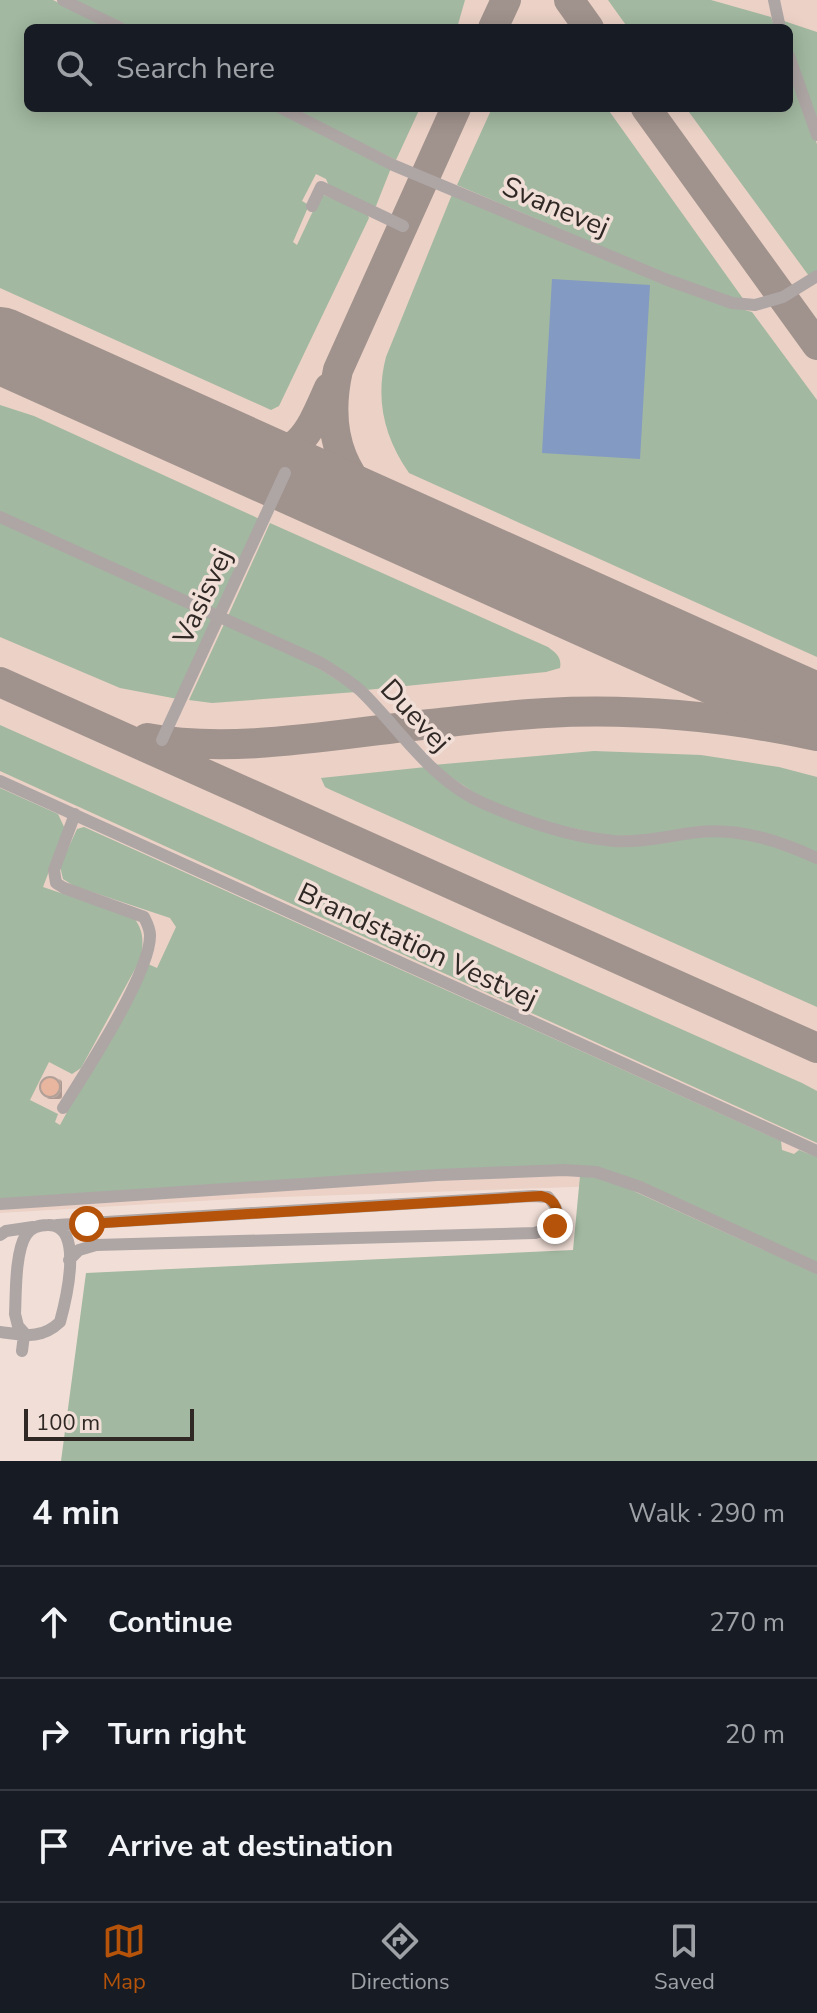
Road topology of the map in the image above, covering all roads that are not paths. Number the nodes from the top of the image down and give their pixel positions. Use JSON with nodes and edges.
{"nodes":[{"id":1,"x":63,"y":0,"type":"edge"},
{"id":2,"x":774,"y":0,"type":"edge"},
{"id":3,"x":112,"y":24,"type":"edge"},
{"id":4,"x":779,"y":24,"type":"edge"},
{"id":5,"x":793,"y":67,"type":"edge"},
{"id":6,"x":289,"y":112,"type":"edge"},
{"id":7,"x":817,"y":135,"type":"edge"},
{"id":8,"x":312,"y":206,"type":"dead end"},
{"id":9,"x":403,"y":226,"type":"dead end"},
{"id":10,"x":817,"y":276,"type":"edge"},
{"id":11,"x":285,"y":473,"type":"dead end"},
{"id":12,"x":0,"y":517,"type":"edge"},
{"id":13,"x":220,"y":616,"type":"junction"},
{"id":14,"x":162,"y":740,"type":"dead end"},
{"id":15,"x":0,"y":781,"type":"edge"},
{"id":16,"x":75,"y":814,"type":"junction"},
{"id":17,"x":817,"y":858,"type":"edge"},
{"id":18,"x":63,"y":1108,"type":"dead end"},
{"id":19,"x":817,"y":1151,"type":"edge"},
{"id":20,"x":0,"y":1204,"type":"edge"},
{"id":21,"x":57,"y":1225,"type":"junction"},
{"id":22,"x":33,"y":1227,"type":"junction"},
{"id":23,"x":0,"y":1235,"type":"edge"},
{"id":24,"x":69,"y":1260,"type":"junction"},
{"id":25,"x":817,"y":1268,"type":"edge"},
{"id":26,"x":0,"y":1332,"type":"edge"},
{"id":27,"x":25,"y":1335,"type":"junction"},
{"id":28,"x":22,"y":1351,"type":"dead end"}],
"edges":[{"from":1,"to":3,"type":"lane"},
{"from":2,"to":4,"type":"lane"},
{"from":5,"to":7,"type":"lane"},
{"from":6,"to":10,"type":"lane","name":"Svanevej"},
{"from":8,"to":9,"type":"lane"},
{"from":11,"to":13,"type":"lane","name":"Vasisvej"},
{"from":12,"to":13,"type":"lane","name":"Duevej"},
{"from":13,"to":14,"type":"lane","name":"Vasisvej"},
{"from":13,"to":17,"type":"lane","name":"Duevej"},
{"from":15,"to":16,"type":"lane","name":"Brandstation Vestvej"},
{"from":16,"to":18,"type":"lane"},
{"from":16,"to":19,"type":"lane","name":"Brandstation Vestvej"},
{"from":20,"to":25,"type":"lane"},
{"from":21,"to":22,"type":"lane"},
{"from":21,"to":24,"type":"lane"},
{"from":21,"to":24,"type":"lane"},
{"from":22,"to":23,"type":"lane"},
{"from":22,"to":27,"type":"lane"},
{"from":24,"to":27,"type":"lane"},
{"from":26,"to":27,"type":"lane"},
{"from":27,"to":28,"type":"lane"}]}
